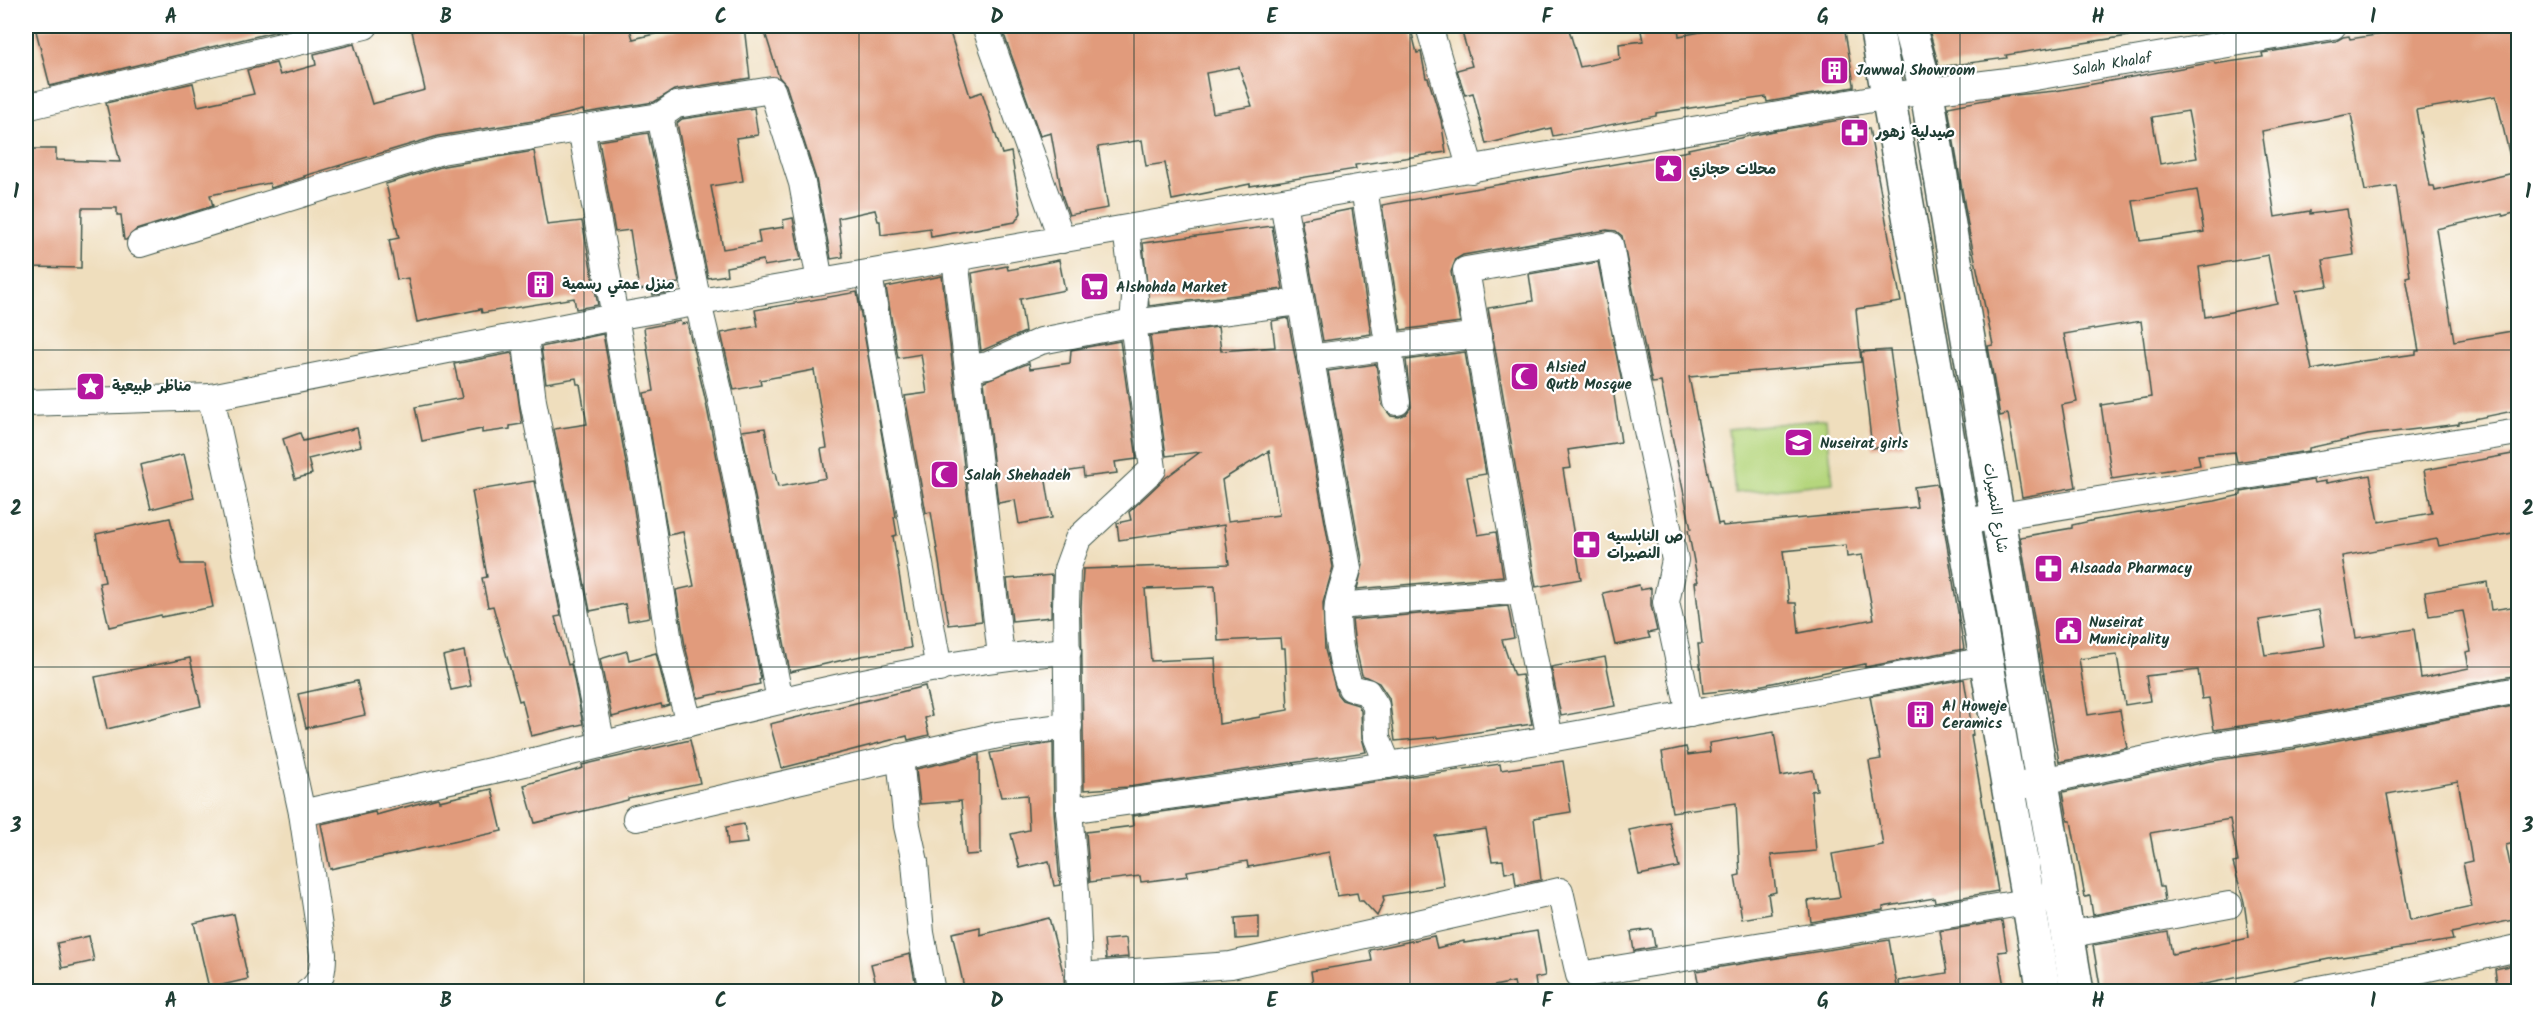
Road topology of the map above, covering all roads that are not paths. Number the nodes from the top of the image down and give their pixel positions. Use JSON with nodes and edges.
{"nodes":[{"id":1,"x":365,"y":26,"type":"edge"},
{"id":2,"x":985,"y":26,"type":"edge"},
{"id":3,"x":1429,"y":26,"type":"edge"},
{"id":4,"x":1876,"y":26,"type":"edge"},
{"id":5,"x":1909,"y":26,"type":"edge"},
{"id":6,"x":2333,"y":26,"type":"edge"},
{"id":7,"x":1927,"y":93,"type":"junction"},
{"id":8,"x":1889,"y":96,"type":"junction"},
{"id":9,"x":26,"y":107,"type":"edge"},
{"id":10,"x":660,"y":116,"type":"junction"},
{"id":11,"x":581,"y":128,"type":"junction"},
{"id":12,"x":1471,"y":170,"type":"junction"},
{"id":13,"x":1364,"y":188,"type":"junction"},
{"id":14,"x":1282,"y":202,"type":"junction"},
{"id":15,"x":1126,"y":229,"type":"junction"},
{"id":16,"x":1062,"y":240,"type":"junction"},
{"id":17,"x":140,"y":244,"type":"dead end"},
{"id":18,"x":955,"y":258,"type":"junction"},
{"id":19,"x":869,"y":274,"type":"junction"},
{"id":20,"x":820,"y":281,"type":"junction"},
{"id":21,"x":1299,"y":302,"type":"junction"},
{"id":22,"x":698,"y":303,"type":"junction"},
{"id":23,"x":614,"y":317,"type":"junction"},
{"id":24,"x":1133,"y":323,"type":"junction"},
{"id":25,"x":1478,"y":335,"type":"junction"},
{"id":26,"x":525,"y":336,"type":"junction"},
{"id":27,"x":1389,"y":348,"type":"junction"},
{"id":28,"x":1310,"y":358,"type":"junction"},
{"id":29,"x":969,"y":368,"type":"junction"},
{"id":30,"x":211,"y":397,"type":"junction"},
{"id":31,"x":1397,"y":402,"type":"dead end"},
{"id":32,"x":26,"y":403,"type":"edge"},
{"id":33,"x":2518,"y":432,"type":"edge"},
{"id":34,"x":1997,"y":518,"type":"junction"},
{"id":35,"x":1963,"y":522,"type":"junction"},
{"id":36,"x":1521,"y":590,"type":"junction"},
{"id":37,"x":1338,"y":606,"type":"junction"},
{"id":38,"x":1068,"y":651,"type":"junction"},
{"id":39,"x":1001,"y":656,"type":"junction"},
{"id":40,"x":1987,"y":660,"type":"junction"},
{"id":41,"x":939,"y":669,"type":"junction"},
{"id":42,"x":2518,"y":690,"type":"edge"},
{"id":43,"x":780,"y":700,"type":"junction"},
{"id":44,"x":1690,"y":714,"type":"junction"},
{"id":45,"x":689,"y":723,"type":"junction"},
{"id":46,"x":1069,"y":726,"type":"junction"},
{"id":47,"x":1550,"y":739,"type":"junction"},
{"id":48,"x":602,"y":745,"type":"junction"},
{"id":49,"x":900,"y":757,"type":"junction"},
{"id":50,"x":1388,"y":765,"type":"junction"},
{"id":51,"x":2041,"y":783,"type":"junction"},
{"id":52,"x":2009,"y":786,"type":"junction"},
{"id":53,"x":1069,"y":810,"type":"junction"},
{"id":54,"x":302,"y":813,"type":"junction"},
{"id":55,"x":636,"y":818,"type":"dead end"},
{"id":56,"x":2044,"y":899,"type":"junction"},
{"id":57,"x":2229,"y":905,"type":"dead end"},
{"id":58,"x":2067,"y":935,"type":"junction"},
{"id":59,"x":2518,"y":948,"type":"edge"},
{"id":60,"x":1080,"y":984,"type":"edge"},
{"id":61,"x":2318,"y":990,"type":"edge"},
{"id":62,"x":308,"y":992,"type":"edge"},
{"id":63,"x":932,"y":992,"type":"edge"},
{"id":64,"x":2044,"y":992,"type":"edge"},
{"id":65,"x":2077,"y":992,"type":"edge"}],
"edges":[{"from":1,"to":9,"type":"street"},
{"from":2,"to":16,"type":"street"},
{"from":3,"to":12,"type":"street"},
{"from":4,"to":8,"type":"main road","name":"شارع النصيرات"},
{"from":5,"to":7,"type":"main road","name":"شارع النصيرات"},
{"from":6,"to":7,"type":"street","name":"Salah Khalaf"},
{"from":7,"to":8,"type":"street","name":"Salah Khalaf"},
{"from":7,"to":34,"type":"main road","name":"شارع النصيرات"},
{"from":8,"to":12,"type":"street","name":"Salah Khalaf"},
{"from":8,"to":35,"type":"main road","name":"شارع النصيرات"},
{"from":10,"to":11,"type":"street"},
{"from":10,"to":20,"type":"street"},
{"from":10,"to":22,"type":"street"},
{"from":11,"to":17,"type":"street"},
{"from":11,"to":23,"type":"street"},
{"from":12,"to":13,"type":"street","name":"Salah Khalaf"},
{"from":13,"to":14,"type":"street","name":"Salah Khalaf"},
{"from":13,"to":27,"type":"street"},
{"from":14,"to":15,"type":"street","name":"Salah Khalaf"},
{"from":14,"to":21,"type":"street"},
{"from":15,"to":16,"type":"street","name":"Salah Khalaf"},
{"from":15,"to":24,"type":"street"},
{"from":16,"to":18,"type":"street","name":"Salah Khalaf"},
{"from":18,"to":19,"type":"street","name":"Salah Khalaf"},
{"from":18,"to":29,"type":"street"},
{"from":19,"to":20,"type":"street","name":"Salah Khalaf"},
{"from":19,"to":41,"type":"street"},
{"from":20,"to":22,"type":"street","name":"Salah Khalaf"},
{"from":21,"to":24,"type":"street"},
{"from":21,"to":28,"type":"street"},
{"from":22,"to":23,"type":"street","name":"Salah Khalaf"},
{"from":22,"to":43,"type":"street"},
{"from":23,"to":26,"type":"street","name":"Salah Khalaf"},
{"from":23,"to":45,"type":"street"},
{"from":24,"to":29,"type":"street"},
{"from":24,"to":38,"type":"street"},
{"from":25,"to":27,"type":"street"},
{"from":25,"to":36,"type":"street"},
{"from":25,"to":44,"type":"street"},
{"from":26,"to":30,"type":"street","name":"Salah Khalaf"},
{"from":26,"to":48,"type":"street"},
{"from":27,"to":28,"type":"street"},
{"from":27,"to":31,"type":"street"},
{"from":28,"to":37,"type":"street"},
{"from":29,"to":39,"type":"street"},
{"from":30,"to":32,"type":"street","name":"Salah Khalaf"},
{"from":30,"to":54,"type":"street"},
{"from":33,"to":34,"type":"street"},
{"from":34,"to":35,"type":"street"},
{"from":34,"to":51,"type":"main road","name":"شارع النصيرات"},
{"from":35,"to":40,"type":"main road","name":"شارع النصيرات"},
{"from":36,"to":37,"type":"street"},
{"from":36,"to":47,"type":"street"},
{"from":37,"to":50,"type":"street"},
{"from":38,"to":39,"type":"street"},
{"from":38,"to":46,"type":"street"},
{"from":39,"to":41,"type":"street"},
{"from":40,"to":44,"type":"street"},
{"from":40,"to":52,"type":"main road","name":"شارع النصيرات"},
{"from":41,"to":43,"type":"street"},
{"from":42,"to":51,"type":"street"},
{"from":43,"to":45,"type":"street"},
{"from":44,"to":47,"type":"street"},
{"from":45,"to":48,"type":"street"},
{"from":46,"to":49,"type":"street"},
{"from":46,"to":53,"type":"street"},
{"from":47,"to":50,"type":"street"},
{"from":48,"to":54,"type":"street"},
{"from":49,"to":55,"type":"street"},
{"from":49,"to":63,"type":"street"},
{"from":50,"to":53,"type":"street"},
{"from":51,"to":52,"type":"street"},
{"from":51,"to":56,"type":"main road","name":"شارع النصيرات"},
{"from":52,"to":56,"type":"main road","name":"شارع النصيرات"},
{"from":53,"to":60,"type":"street"},
{"from":54,"to":62,"type":"street"},
{"from":56,"to":58,"type":"main road","name":"شارع النصيرات"},
{"from":56,"to":60,"type":"street"},
{"from":56,"to":64,"type":"main road","name":"شارع النصيرات"},
{"from":57,"to":58,"type":"street"},
{"from":58,"to":65,"type":"main road","name":"شارع النصيرات"},
{"from":59,"to":61,"type":"street"}]}
